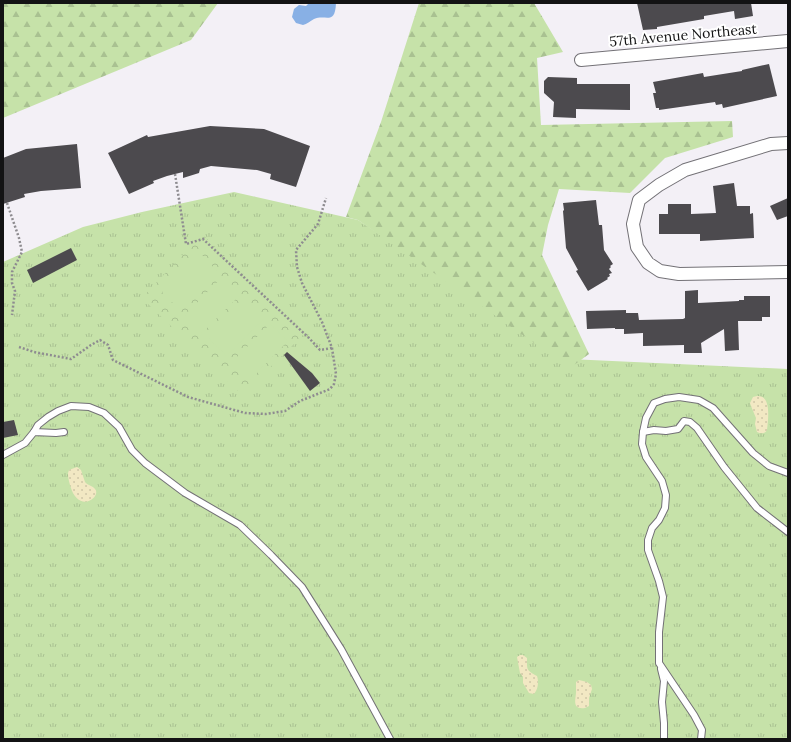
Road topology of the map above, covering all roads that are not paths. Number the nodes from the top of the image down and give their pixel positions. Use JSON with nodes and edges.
{"nodes":[{"id":1,"x":788,"y":41,"type":"edge"},
{"id":2,"x":581,"y":60,"type":"dead end"},
{"id":3,"x":788,"y":142,"type":"edge"},
{"id":4,"x":788,"y":272,"type":"edge"},
{"id":5,"x":34,"y":432,"type":"junction"},
{"id":6,"x":64,"y":432,"type":"dead end"},
{"id":7,"x":643,"y":432,"type":"junction"},
{"id":8,"x":3,"y":455,"type":"edge"},
{"id":9,"x":788,"y":473,"type":"edge"},
{"id":10,"x":788,"y":532,"type":"edge"},
{"id":11,"x":660,"y":663,"type":"junction"},
{"id":12,"x":390,"y":739,"type":"edge"},
{"id":13,"x":664,"y":739,"type":"edge"},
{"id":14,"x":701,"y":739,"type":"edge"}],
"edges":[{"from":1,"to":2,"type":"street","name":"57th Avenue Northeast"},
{"from":3,"to":4,"type":"street"},
{"from":5,"to":6,"type":"lane"},
{"from":5,"to":8,"type":"lane"},
{"from":5,"to":12,"type":"lane"},
{"from":7,"to":9,"type":"lane"},
{"from":7,"to":10,"type":"lane"},
{"from":7,"to":11,"type":"lane"},
{"from":11,"to":13,"type":"lane"},
{"from":11,"to":14,"type":"lane"}]}
